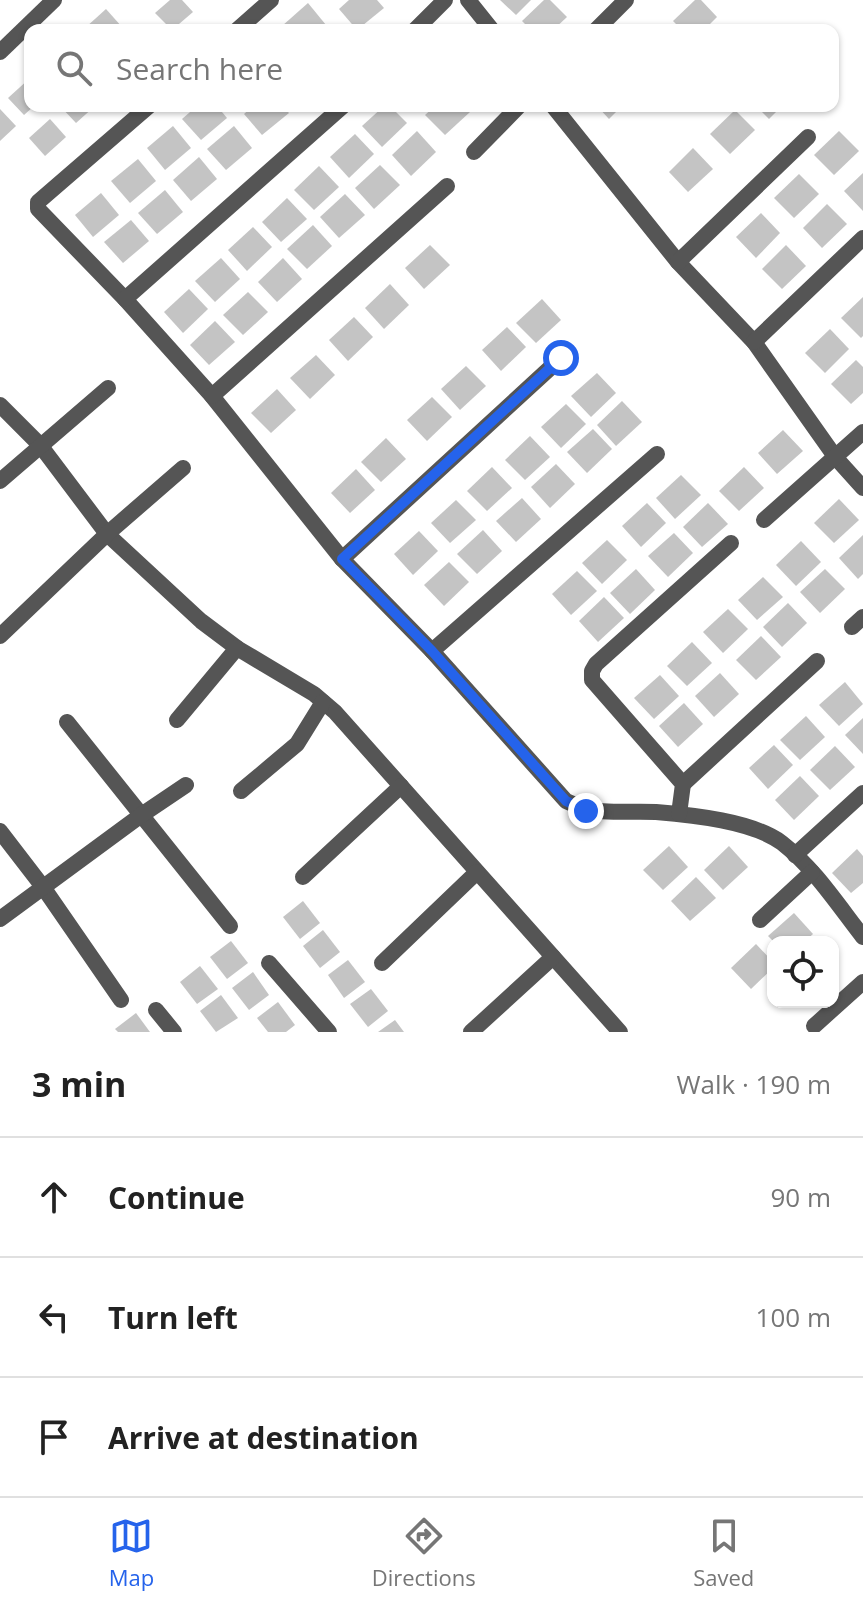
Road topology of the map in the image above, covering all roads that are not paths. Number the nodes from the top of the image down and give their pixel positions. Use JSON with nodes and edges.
{"nodes":[{"id":1,"x":54,"y":0,"type":"edge"},
{"id":2,"x":271,"y":0,"type":"edge"},
{"id":3,"x":445,"y":0,"type":"edge"},
{"id":4,"x":468,"y":0,"type":"edge"},
{"id":5,"x":626,"y":0,"type":"edge"},
{"id":6,"x":29,"y":24,"type":"edge"},
{"id":7,"x":244,"y":24,"type":"edge"},
{"id":8,"x":421,"y":24,"type":"edge"},
{"id":9,"x":487,"y":24,"type":"edge"},
{"id":10,"x":602,"y":24,"type":"edge"},
{"id":11,"x":24,"y":29,"type":"edge"},
{"id":12,"x":0,"y":52,"type":"edge"},
{"id":13,"x":142,"y":112,"type":"edge"},
{"id":14,"x":336,"y":112,"type":"edge"},
{"id":15,"x":513,"y":112,"type":"edge"},
{"id":16,"x":558,"y":112,"type":"edge"},
{"id":17,"x":808,"y":137,"type":"dead end"},
{"id":18,"x":474,"y":152,"type":"dead end"},
{"id":19,"x":447,"y":186,"type":"dead end"},
{"id":20,"x":863,"y":238,"type":"edge"},
{"id":21,"x":678,"y":262,"type":"junction"},
{"id":22,"x":125,"y":299,"type":"junction"},
{"id":23,"x":754,"y":342,"type":"junction"},
{"id":24,"x":561,"y":358,"type":"dead end"},
{"id":25,"x":108,"y":388,"type":"dead end"},
{"id":26,"x":212,"y":396,"type":"junction"},
{"id":27,"x":0,"y":405,"type":"edge"},
{"id":28,"x":863,"y":432,"type":"edge"},
{"id":29,"x":40,"y":445,"type":"junction"},
{"id":30,"x":657,"y":454,"type":"dead end"},
{"id":31,"x":836,"y":458,"type":"junction"},
{"id":32,"x":183,"y":468,"type":"dead end"},
{"id":33,"x":0,"y":481,"type":"edge"},
{"id":34,"x":863,"y":488,"type":"edge"},
{"id":35,"x":764,"y":520,"type":"dead end"},
{"id":36,"x":107,"y":534,"type":"junction"},
{"id":37,"x":731,"y":543,"type":"dead end"},
{"id":38,"x":342,"y":559,"type":"junction"},
{"id":39,"x":0,"y":636,"type":"edge"},
{"id":40,"x":237,"y":648,"type":"junction"},
{"id":41,"x":432,"y":651,"type":"junction"},
{"id":42,"x":817,"y":661,"type":"dead end"},
{"id":43,"x":323,"y":702,"type":"junction"},
{"id":44,"x":177,"y":720,"type":"dead end"},
{"id":45,"x":67,"y":722,"type":"dead end"},
{"id":46,"x":683,"y":784,"type":"junction"},
{"id":47,"x":186,"y":785,"type":"dead end"},
{"id":48,"x":401,"y":786,"type":"junction"},
{"id":49,"x":241,"y":791,"type":"dead end"},
{"id":50,"x":863,"y":793,"type":"edge"},
{"id":51,"x":679,"y":814,"type":"junction"},
{"id":52,"x":140,"y":816,"type":"junction"},
{"id":53,"x":0,"y":831,"type":"edge"},
{"id":54,"x":795,"y":855,"type":"junction"},
{"id":55,"x":477,"y":872,"type":"junction"},
{"id":56,"x":812,"y":872,"type":"junction"},
{"id":57,"x":303,"y":877,"type":"dead end"},
{"id":58,"x":43,"y":887,"type":"junction"},
{"id":59,"x":0,"y":919,"type":"edge"},
{"id":60,"x":760,"y":920,"type":"dead end"},
{"id":61,"x":230,"y":926,"type":"dead end"},
{"id":62,"x":863,"y":937,"type":"edge"},
{"id":63,"x":553,"y":957,"type":"junction"},
{"id":64,"x":269,"y":963,"type":"dead end"},
{"id":65,"x":382,"y":963,"type":"dead end"},
{"id":66,"x":863,"y":982,"type":"edge"},
{"id":67,"x":121,"y":1000,"type":"dead end"},
{"id":68,"x":156,"y":1010,"type":"dead end"},
{"id":69,"x":814,"y":1026,"type":"dead end"},
{"id":70,"x":174,"y":1032,"type":"edge"},
{"id":71,"x":329,"y":1032,"type":"edge"},
{"id":72,"x":471,"y":1032,"type":"edge"},
{"id":73,"x":620,"y":1032,"type":"edge"}],
"edges":[{"from":1,"to":6,"type":"street"},
{"from":2,"to":7,"type":"street"},
{"from":3,"to":8,"type":"street"},
{"from":4,"to":9,"type":"street"},
{"from":5,"to":10,"type":"street"},
{"from":11,"to":12,"type":"street"},
{"from":13,"to":22,"type":"street"},
{"from":14,"to":22,"type":"street"},
{"from":15,"to":18,"type":"street"},
{"from":16,"to":21,"type":"street"},
{"from":17,"to":21,"type":"street"},
{"from":19,"to":26,"type":"street"},
{"from":20,"to":23,"type":"street"},
{"from":21,"to":23,"type":"street"},
{"from":22,"to":26,"type":"street"},
{"from":23,"to":31,"type":"street"},
{"from":24,"to":38,"type":"street"},
{"from":25,"to":29,"type":"street"},
{"from":26,"to":38,"type":"street"},
{"from":27,"to":29,"type":"street"},
{"from":28,"to":31,"type":"street"},
{"from":29,"to":33,"type":"street"},
{"from":29,"to":36,"type":"street"},
{"from":30,"to":41,"type":"street"},
{"from":31,"to":34,"type":"street"},
{"from":31,"to":35,"type":"street"},
{"from":32,"to":36,"type":"street"},
{"from":36,"to":39,"type":"street"},
{"from":36,"to":40,"type":"street"},
{"from":37,"to":46,"type":"street"},
{"from":38,"to":41,"type":"street"},
{"from":40,"to":43,"type":"street"},
{"from":40,"to":44,"type":"street"},
{"from":41,"to":51,"type":"street"},
{"from":42,"to":46,"type":"street"},
{"from":43,"to":48,"type":"street"},
{"from":43,"to":49,"type":"street"},
{"from":45,"to":52,"type":"street"},
{"from":46,"to":51,"type":"street"},
{"from":47,"to":52,"type":"street"},
{"from":48,"to":55,"type":"street"},
{"from":48,"to":57,"type":"street"},
{"from":50,"to":54,"type":"street"},
{"from":51,"to":54,"type":"street"},
{"from":52,"to":58,"type":"street"},
{"from":52,"to":61,"type":"street"},
{"from":53,"to":58,"type":"street"},
{"from":54,"to":56,"type":"street"},
{"from":55,"to":63,"type":"street"},
{"from":55,"to":65,"type":"street"},
{"from":56,"to":60,"type":"street"},
{"from":56,"to":62,"type":"street"},
{"from":58,"to":59,"type":"street"},
{"from":58,"to":67,"type":"street"},
{"from":63,"to":72,"type":"street"},
{"from":63,"to":73,"type":"street"},
{"from":64,"to":71,"type":"street"},
{"from":66,"to":69,"type":"street"},
{"from":68,"to":70,"type":"street"}]}
